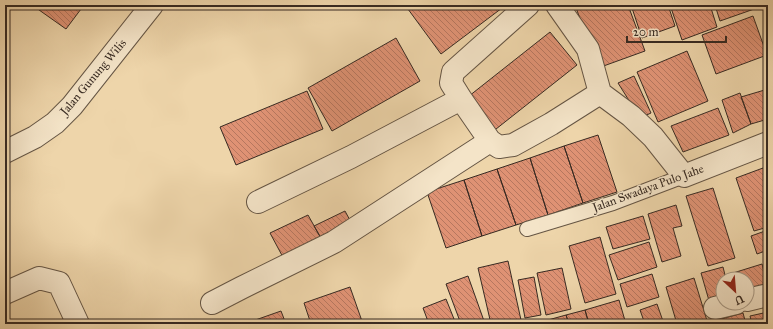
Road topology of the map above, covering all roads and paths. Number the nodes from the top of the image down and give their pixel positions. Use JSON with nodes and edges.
{"nodes":[{"id":1,"x":152,"y":5,"type":"edge"},
{"id":2,"x":528,"y":5,"type":"edge"},
{"id":3,"x":557,"y":5,"type":"edge"},
{"id":4,"x":600,"y":93,"type":"junction"},
{"id":5,"x":461,"y":99,"type":"junction"},
{"id":6,"x":490,"y":141,"type":"junction"},
{"id":7,"x":768,"y":143,"type":"edge"},
{"id":8,"x":5,"y":152,"type":"edge"},
{"id":9,"x":684,"y":176,"type":"junction"},
{"id":10,"x":258,"y":202,"type":"dead end"},
{"id":11,"x":527,"y":229,"type":"dead end"},
{"id":12,"x":5,"y":293,"type":"edge"},
{"id":13,"x":768,"y":295,"type":"edge"},
{"id":14,"x":755,"y":298,"type":"edge"},
{"id":15,"x":212,"y":303,"type":"dead end"},
{"id":16,"x":78,"y":324,"type":"edge"}],
"edges":[{"from":1,"to":8,"type":"street","name":"Jalan Gunung Wilis"},
{"from":2,"to":5,"type":"street"},
{"from":3,"to":4,"type":"street"},
{"from":4,"to":6,"type":"street"},
{"from":4,"to":9,"type":"street"},
{"from":5,"to":6,"type":"street"},
{"from":5,"to":10,"type":"street"},
{"from":6,"to":15,"type":"street"},
{"from":7,"to":9,"type":"street","name":"Jalan Swadaya Pulo Jahe"},
{"from":9,"to":11,"type":"lane","name":"Jalan Swadaya Pulo Jahe"},
{"from":12,"to":16,"type":"street"},
{"from":13,"to":14,"type":"street"}]}
